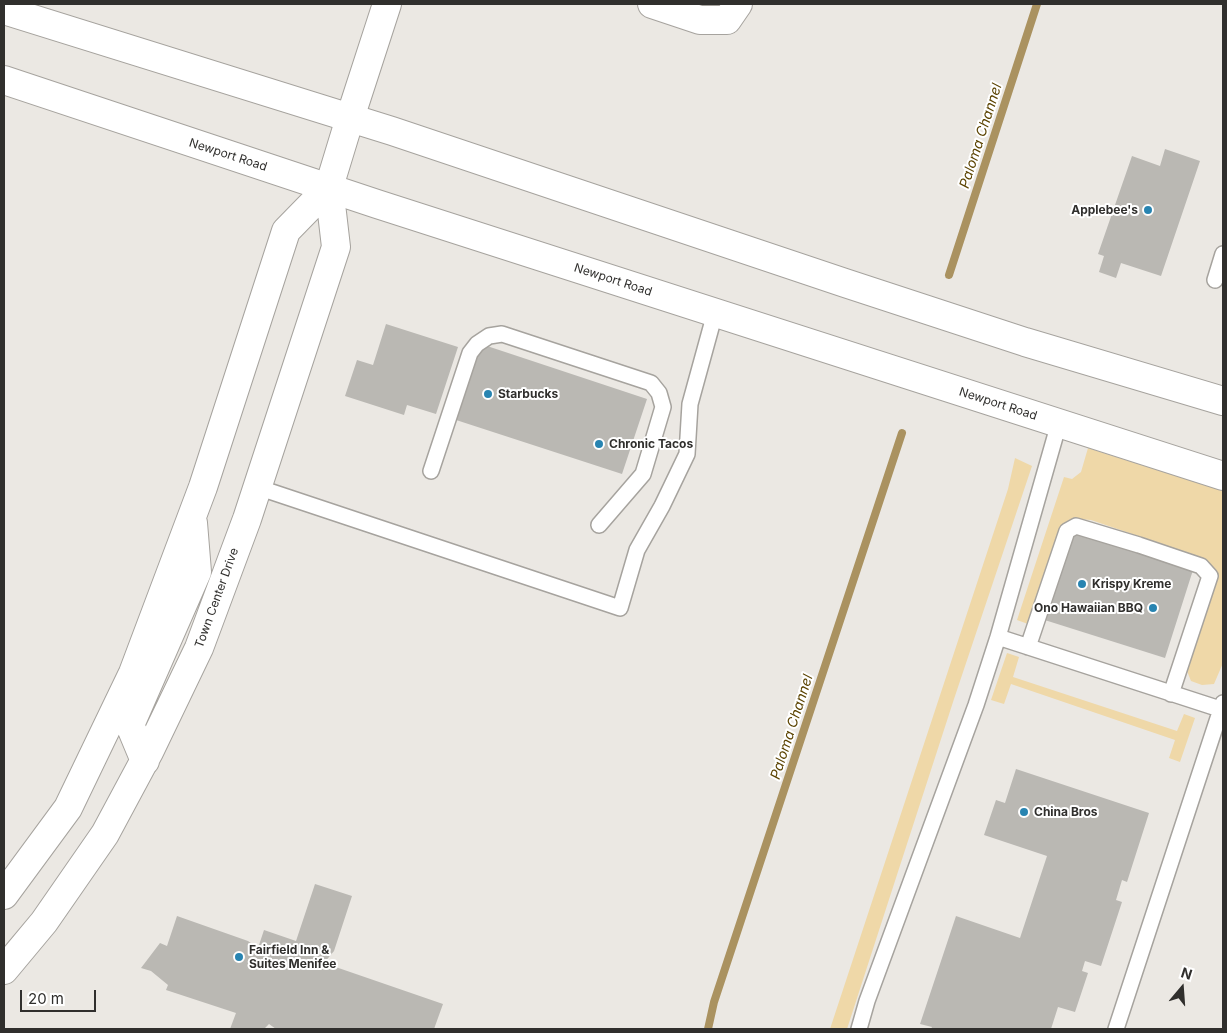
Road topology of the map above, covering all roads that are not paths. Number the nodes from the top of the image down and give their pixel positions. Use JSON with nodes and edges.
{"nodes":[{"id":1,"x":387,"y":4,"type":"edge"},
{"id":2,"x":652,"y":4,"type":"edge"},
{"id":3,"x":4,"y":10,"type":"edge"},
{"id":4,"x":732,"y":12,"type":"edge"},
{"id":5,"x":4,"y":80,"type":"edge"},
{"id":6,"x":350,"y":118,"type":"junction"},
{"id":7,"x":329,"y":187,"type":"junction"},
{"id":8,"x":1223,"y":254,"type":"edge"},
{"id":9,"x":1215,"y":280,"type":"dead end"},
{"id":10,"x":715,"y":314,"type":"junction"},
{"id":11,"x":1223,"y":401,"type":"edge"},
{"id":12,"x":1059,"y":423,"type":"junction"},
{"id":13,"x":430,"y":471,"type":"dead end"},
{"id":14,"x":1223,"y":476,"type":"edge"},
{"id":15,"x":257,"y":487,"type":"junction"},
{"id":16,"x":192,"y":517,"type":"junction"},
{"id":17,"x":599,"y":525,"type":"dead end"},
{"id":18,"x":998,"y":637,"type":"junction"},
{"id":19,"x":1028,"y":647,"type":"junction"},
{"id":20,"x":1172,"y":694,"type":"junction"},
{"id":21,"x":1222,"y":708,"type":"edge"},
{"id":22,"x":145,"y":761,"type":"junction"},
{"id":23,"x":4,"y":895,"type":"edge"},
{"id":24,"x":4,"y":970,"type":"edge"},
{"id":25,"x":859,"y":1029,"type":"edge"},
{"id":26,"x":1116,"y":1029,"type":"edge"}],
"edges":[{"from":1,"to":6,"type":"main road","name":"Town Center Drive"},
{"from":2,"to":4,"type":"main road"},
{"from":3,"to":6,"type":"main road"},
{"from":5,"to":7,"type":"main road","name":"Newport Road"},
{"from":6,"to":7,"type":"main road","name":"Town Center Drive"},
{"from":6,"to":11,"type":"main road"},
{"from":7,"to":10,"type":"main road","name":"Newport Road"},
{"from":7,"to":15,"type":"main road","name":"Town Center Drive"},
{"from":7,"to":16,"type":"main road","name":"Town Center Drive"},
{"from":8,"to":9,"type":"lane"},
{"from":10,"to":12,"type":"main road","name":"Newport Road"},
{"from":10,"to":15,"type":"lane"},
{"from":12,"to":14,"type":"main road","name":"Newport Road"},
{"from":12,"to":18,"type":"lane"},
{"from":13,"to":17,"type":"lane"},
{"from":15,"to":22,"type":"main road","name":"Town Center Drive"},
{"from":16,"to":22,"type":"main road"},
{"from":16,"to":23,"type":"main road","name":"Town Center Drive"},
{"from":18,"to":19,"type":"lane"},
{"from":18,"to":25,"type":"lane"},
{"from":19,"to":20,"type":"lane"},
{"from":19,"to":20,"type":"lane"},
{"from":20,"to":21,"type":"lane"},
{"from":21,"to":26,"type":"lane"},
{"from":22,"to":24,"type":"main road","name":"Town Center Drive"}]}
